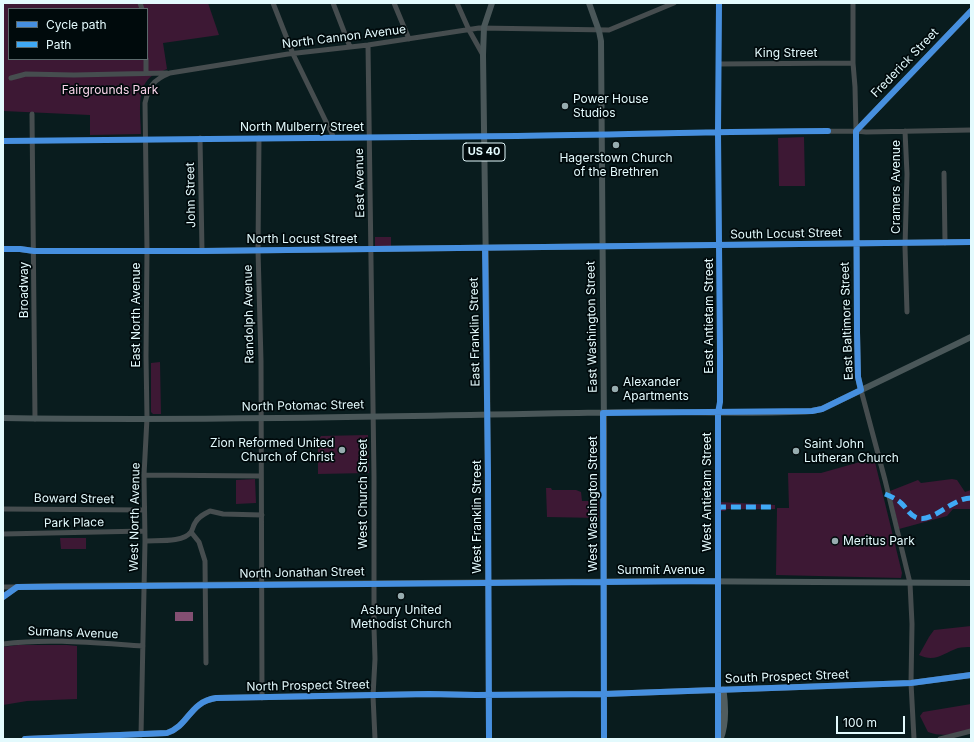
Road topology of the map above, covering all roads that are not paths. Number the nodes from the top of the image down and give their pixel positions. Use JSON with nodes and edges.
{"nodes":[{"id":1,"x":273,"y":3,"type":"edge"},
{"id":2,"x":333,"y":3,"type":"edge"},
{"id":3,"x":394,"y":3,"type":"edge"},
{"id":4,"x":457,"y":3,"type":"edge"},
{"id":5,"x":492,"y":3,"type":"edge"},
{"id":6,"x":589,"y":3,"type":"edge"},
{"id":7,"x":674,"y":3,"type":"edge"},
{"id":8,"x":719,"y":3,"type":"edge"},
{"id":9,"x":854,"y":3,"type":"edge"},
{"id":10,"x":971,"y":11,"type":"edge"},
{"id":11,"x":484,"y":27,"type":"junction"},
{"id":12,"x":469,"y":30,"type":"junction"},
{"id":13,"x":600,"y":31,"type":"junction"},
{"id":14,"x":408,"y":39,"type":"junction"},
{"id":15,"x":368,"y":45,"type":"junction"},
{"id":16,"x":350,"y":47,"type":"junction"},
{"id":17,"x":293,"y":54,"type":"junction"},
{"id":18,"x":483,"y":55,"type":"junction"},
{"id":19,"x":146,"y":60,"type":"edge"},
{"id":20,"x":853,"y":63,"type":"junction"},
{"id":21,"x":719,"y":64,"type":"junction"},
{"id":22,"x":146,"y":73,"type":"junction"},
{"id":23,"x":170,"y":73,"type":"junction"},
{"id":24,"x":11,"y":78,"type":"dead end"},
{"id":25,"x":32,"y":114,"type":"dead end"},
{"id":26,"x":971,"y":130,"type":"edge"},
{"id":27,"x":856,"y":131,"type":"junction"},
{"id":28,"x":905,"y":131,"type":"junction"},
{"id":29,"x":718,"y":132,"type":"junction"},
{"id":30,"x":602,"y":135,"type":"junction"},
{"id":31,"x":370,"y":137,"type":"junction"},
{"id":32,"x":484,"y":137,"type":"junction"},
{"id":33,"x":200,"y":138,"type":"junction"},
{"id":34,"x":259,"y":138,"type":"junction"},
{"id":35,"x":334,"y":138,"type":"junction"},
{"id":36,"x":31,"y":140,"type":"junction"},
{"id":37,"x":146,"y":140,"type":"junction"},
{"id":38,"x":3,"y":141,"type":"edge"},
{"id":39,"x":944,"y":173,"type":"dead end"},
{"id":40,"x":971,"y":242,"type":"edge"},
{"id":41,"x":906,"y":243,"type":"junction"},
{"id":42,"x":946,"y":243,"type":"junction"},
{"id":43,"x":856,"y":244,"type":"junction"},
{"id":44,"x":720,"y":246,"type":"junction"},
{"id":45,"x":602,"y":247,"type":"junction"},
{"id":46,"x":485,"y":248,"type":"junction"},
{"id":47,"x":3,"y":249,"type":"edge"},
{"id":48,"x":147,"y":250,"type":"junction"},
{"id":49,"x":258,"y":250,"type":"junction"},
{"id":50,"x":371,"y":250,"type":"junction"},
{"id":51,"x":34,"y":251,"type":"junction"},
{"id":52,"x":202,"y":251,"type":"junction"},
{"id":53,"x":907,"y":312,"type":"dead end"},
{"id":54,"x":971,"y":337,"type":"edge"},
{"id":55,"x":860,"y":390,"type":"junction"},
{"id":56,"x":718,"y":412,"type":"junction"},
{"id":57,"x":603,"y":413,"type":"junction"},
{"id":58,"x":487,"y":415,"type":"junction"},
{"id":59,"x":373,"y":417,"type":"junction"},
{"id":60,"x":3,"y":418,"type":"edge"},
{"id":61,"x":147,"y":418,"type":"junction"},
{"id":62,"x":261,"y":418,"type":"junction"},
{"id":63,"x":35,"y":419,"type":"junction"},
{"id":64,"x":144,"y":475,"type":"junction"},
{"id":65,"x":260,"y":476,"type":"junction"},
{"id":66,"x":3,"y":509,"type":"edge"},
{"id":67,"x":144,"y":510,"type":"junction"},
{"id":68,"x":262,"y":515,"type":"junction"},
{"id":69,"x":145,"y":531,"type":"junction"},
{"id":70,"x":191,"y":532,"type":"junction"},
{"id":71,"x":3,"y":534,"type":"edge"},
{"id":72,"x":145,"y":541,"type":"junction"},
{"id":73,"x":604,"y":581,"type":"junction"},
{"id":74,"x":718,"y":581,"type":"junction"},
{"id":75,"x":971,"y":582,"type":"edge"},
{"id":76,"x":373,"y":583,"type":"junction"},
{"id":77,"x":488,"y":583,"type":"junction"},
{"id":78,"x":910,"y":583,"type":"junction"},
{"id":79,"x":144,"y":585,"type":"junction"},
{"id":80,"x":206,"y":585,"type":"junction"},
{"id":81,"x":261,"y":585,"type":"junction"},
{"id":82,"x":3,"y":587,"type":"edge"},
{"id":83,"x":17,"y":587,"type":"junction"},
{"id":84,"x":3,"y":597,"type":"edge"},
{"id":85,"x":3,"y":644,"type":"edge"},
{"id":86,"x":143,"y":646,"type":"junction"},
{"id":87,"x":206,"y":663,"type":"dead end"},
{"id":88,"x":971,"y":675,"type":"edge"},
{"id":89,"x":910,"y":683,"type":"junction"},
{"id":90,"x":723,"y":690,"type":"junction"},
{"id":91,"x":604,"y":694,"type":"junction"},
{"id":92,"x":488,"y":695,"type":"junction"},
{"id":93,"x":373,"y":696,"type":"junction"},
{"id":94,"x":262,"y":698,"type":"junction"},
{"id":95,"x":971,"y":731,"type":"edge"},
{"id":96,"x":141,"y":735,"type":"junction"},
{"id":97,"x":111,"y":738,"type":"edge"},
{"id":98,"x":25,"y":739,"type":"edge"},
{"id":99,"x":375,"y":739,"type":"edge"},
{"id":100,"x":488,"y":739,"type":"edge"},
{"id":101,"x":604,"y":739,"type":"edge"},
{"id":102,"x":719,"y":739,"type":"edge"},
{"id":103,"x":914,"y":739,"type":"edge"},
{"id":104,"x":940,"y":739,"type":"edge"}],
"edges":[{"from":1,"to":17,"type":"street"},
{"from":2,"to":16,"type":"street"},
{"from":3,"to":14,"type":"street"},
{"from":4,"to":12,"type":"street","name":"East Franklin Street"},
{"from":5,"to":11,"type":"main road","number":"US 40"},
{"from":6,"to":13,"type":"main road","name":"East Washington Street"},
{"from":7,"to":13,"type":"street","name":"North Cannon Avenue"},
{"from":8,"to":21,"type":"street","name":"East Antietam Street"},
{"from":9,"to":20,"type":"street","name":"East Baltimore Street"},
{"from":10,"to":27,"type":"main road","name":"Frederick Street"},
{"from":11,"to":12,"type":"street","name":"North Cannon Avenue"},
{"from":11,"to":13,"type":"street","name":"North Cannon Avenue"},
{"from":11,"to":18,"type":"main road","number":"US 40"},
{"from":12,"to":14,"type":"street","name":"North Cannon Avenue"},
{"from":12,"to":18,"type":"street","name":"East Franklin Street"},
{"from":13,"to":30,"type":"main road","name":"East Washington Street"},
{"from":14,"to":15,"type":"street","name":"North Cannon Avenue"},
{"from":15,"to":16,"type":"street","name":"North Cannon Avenue"},
{"from":15,"to":31,"type":"street","name":"East Avenue"},
{"from":16,"to":17,"type":"street","name":"North Cannon Avenue"},
{"from":17,"to":23,"type":"street","name":"North Cannon Avenue"},
{"from":17,"to":35,"type":"street"},
{"from":18,"to":32,"type":"main road","name":"East Franklin Street","number":"US 40"},
{"from":19,"to":22,"type":"street"},
{"from":20,"to":21,"type":"street","name":"King Street"},
{"from":20,"to":27,"type":"street","name":"East Baltimore Street"},
{"from":21,"to":29,"type":"street","name":"East Antietam Street"},
{"from":22,"to":23,"type":"street"},
{"from":22,"to":24,"type":"street"},
{"from":23,"to":37,"type":"street","name":"North Cannon Avenue"},
{"from":25,"to":36,"type":"street","name":"Broadway"},
{"from":26,"to":28,"type":"street","name":"North Mulberry Street"},
{"from":27,"to":28,"type":"street","name":"North Mulberry Street"},
{"from":27,"to":29,"type":"street","name":"North Mulberry Street"},
{"from":27,"to":43,"type":"main road","name":"East Baltimore Street"},
{"from":28,"to":41,"type":"street","name":"Cramers Avenue"},
{"from":29,"to":30,"type":"street","name":"North Mulberry Street"},
{"from":29,"to":44,"type":"street","name":"East Antietam Street"},
{"from":30,"to":32,"type":"street","name":"North Mulberry Street"},
{"from":30,"to":45,"type":"main road","name":"East Washington Street"},
{"from":31,"to":32,"type":"street","name":"North Mulberry Street"},
{"from":31,"to":35,"type":"street","name":"North Mulberry Street"},
{"from":31,"to":50,"type":"street","name":"East Avenue"},
{"from":32,"to":46,"type":"main road","name":"East Franklin Street","number":"US 40"},
{"from":33,"to":34,"type":"street","name":"North Mulberry Street"},
{"from":33,"to":37,"type":"street","name":"North Mulberry Street"},
{"from":33,"to":52,"type":"street","name":"John Street"},
{"from":34,"to":35,"type":"street","name":"North Mulberry Street"},
{"from":34,"to":49,"type":"street","name":"Randolph Avenue"},
{"from":36,"to":37,"type":"street","name":"North Mulberry Street"},
{"from":36,"to":38,"type":"street","name":"North Mulberry Street"},
{"from":36,"to":51,"type":"street","name":"Broadway"},
{"from":37,"to":48,"type":"street","name":"East North Avenue"},
{"from":39,"to":42,"type":"street"},
{"from":40,"to":42,"type":"main road","name":"South Locust Street"},
{"from":41,"to":42,"type":"main road","name":"South Locust Street"},
{"from":41,"to":43,"type":"main road","name":"South Locust Street"},
{"from":41,"to":53,"type":"street","name":"Cramers Avenue"},
{"from":43,"to":44,"type":"main road","name":"South Locust Street"},
{"from":43,"to":55,"type":"main road","name":"East Baltimore Street"},
{"from":44,"to":45,"type":"main road","name":"South Locust Street"},
{"from":44,"to":56,"type":"street","name":"East Antietam Street"},
{"from":45,"to":46,"type":"main road","name":"North Locust Street"},
{"from":45,"to":57,"type":"main road","name":"East Washington Street"},
{"from":46,"to":50,"type":"main road","name":"North Locust Street"},
{"from":46,"to":58,"type":"main road","name":"East Franklin Street","number":"US 40"},
{"from":47,"to":51,"type":"main road","name":"North Locust Street"},
{"from":48,"to":51,"type":"main road","name":"North Locust Street"},
{"from":48,"to":52,"type":"main road","name":"North Locust Street"},
{"from":48,"to":61,"type":"street","name":"East North Avenue"},
{"from":49,"to":50,"type":"main road","name":"North Locust Street"},
{"from":49,"to":52,"type":"main road","name":"North Locust Street"},
{"from":49,"to":62,"type":"street","name":"Randolph Avenue"},
{"from":50,"to":59,"type":"street","name":"East Avenue"},
{"from":51,"to":63,"type":"street","name":"Broadway"},
{"from":54,"to":55,"type":"main road","name":"North Potomac Street"},
{"from":55,"to":56,"type":"main road","name":"North Potomac Street"},
{"from":55,"to":78,"type":"street"},
{"from":56,"to":57,"type":"main road","name":"North Potomac Street"},
{"from":56,"to":74,"type":"street","name":"West Antietam Street"},
{"from":57,"to":58,"type":"main road","name":"North Potomac Street"},
{"from":57,"to":73,"type":"main road","name":"West Washington Street"},
{"from":58,"to":59,"type":"main road","name":"North Potomac Street"},
{"from":58,"to":77,"type":"main road","name":"West Franklin Street","number":"US 40"},
{"from":59,"to":62,"type":"main road","name":"North Potomac Street"},
{"from":59,"to":76,"type":"street","name":"West Church Street"},
{"from":60,"to":63,"type":"main road","name":"North Potomac Street"},
{"from":61,"to":62,"type":"main road","name":"North Potomac Street"},
{"from":61,"to":63,"type":"main road","name":"North Potomac Street"},
{"from":61,"to":64,"type":"street","name":"West North Avenue"},
{"from":62,"to":65,"type":"street","name":"Randolph Avenue"},
{"from":64,"to":65,"type":"street"},
{"from":64,"to":67,"type":"street","name":"West North Avenue"},
{"from":65,"to":68,"type":"street","name":"Randolph Avenue"},
{"from":66,"to":67,"type":"street","name":"Boward Street"},
{"from":67,"to":69,"type":"street","name":"West North Avenue"},
{"from":68,"to":70,"type":"street"},
{"from":68,"to":81,"type":"street","name":"Randolph Avenue"},
{"from":69,"to":71,"type":"street","name":"Park Place"},
{"from":69,"to":72,"type":"street","name":"West North Avenue"},
{"from":70,"to":72,"type":"street"},
{"from":70,"to":80,"type":"street"},
{"from":72,"to":79,"type":"street","name":"West North Avenue"},
{"from":73,"to":74,"type":"main road","name":"Summit Avenue"},
{"from":73,"to":77,"type":"main road","name":"North Jonathan Street"},
{"from":73,"to":91,"type":"main road","name":"West Washington Street"},
{"from":74,"to":78,"type":"main road","name":"Summit Avenue"},
{"from":74,"to":102,"type":"street","name":"West Antietam Street"},
{"from":75,"to":78,"type":"main road","name":"Summit Avenue"},
{"from":76,"to":77,"type":"main road","name":"North Jonathan Street"},
{"from":76,"to":81,"type":"main road","name":"North Jonathan Street"},
{"from":76,"to":93,"type":"street","name":"West Church Street"},
{"from":77,"to":92,"type":"main road","name":"West Franklin Street","number":"US 40"},
{"from":78,"to":89,"type":"street"},
{"from":79,"to":80,"type":"main road","name":"North Jonathan Street"},
{"from":79,"to":83,"type":"main road","name":"North Jonathan Street"},
{"from":79,"to":86,"type":"street","name":"West North Avenue"},
{"from":80,"to":81,"type":"main road","name":"North Jonathan Street"},
{"from":80,"to":87,"type":"street"},
{"from":81,"to":94,"type":"street","name":"Randolph Avenue"},
{"from":82,"to":83,"type":"street","name":"North Jonathan Street"},
{"from":83,"to":84,"type":"main road"},
{"from":85,"to":86,"type":"street","name":"Sumans Avenue"},
{"from":86,"to":96,"type":"street","name":"West North Avenue"},
{"from":88,"to":89,"type":"main road","name":"South Prospect Street"},
{"from":89,"to":90,"type":"main road","name":"South Prospect Street"},
{"from":89,"to":103,"type":"street"},
{"from":90,"to":91,"type":"main road","name":"South Prospect Street"},
{"from":90,"to":102,"type":"highway"},
{"from":91,"to":92,"type":"main road","name":"North Prospect Street"},
{"from":91,"to":101,"type":"main road","name":"West Washington Street"},
{"from":92,"to":93,"type":"main road","name":"North Prospect Street"},
{"from":92,"to":100,"type":"main road","name":"West Franklin Street","number":"US 40"},
{"from":93,"to":94,"type":"main road","name":"North Prospect Street"},
{"from":93,"to":99,"type":"street","name":"West Church Street"},
{"from":94,"to":96,"type":"main road","name":"North Prospect Street"},
{"from":95,"to":104,"type":"street"},
{"from":96,"to":97,"type":"main road","name":"North Prospect Street"},
{"from":97,"to":98,"type":"main road","name":"North Prospect Street"}]}
